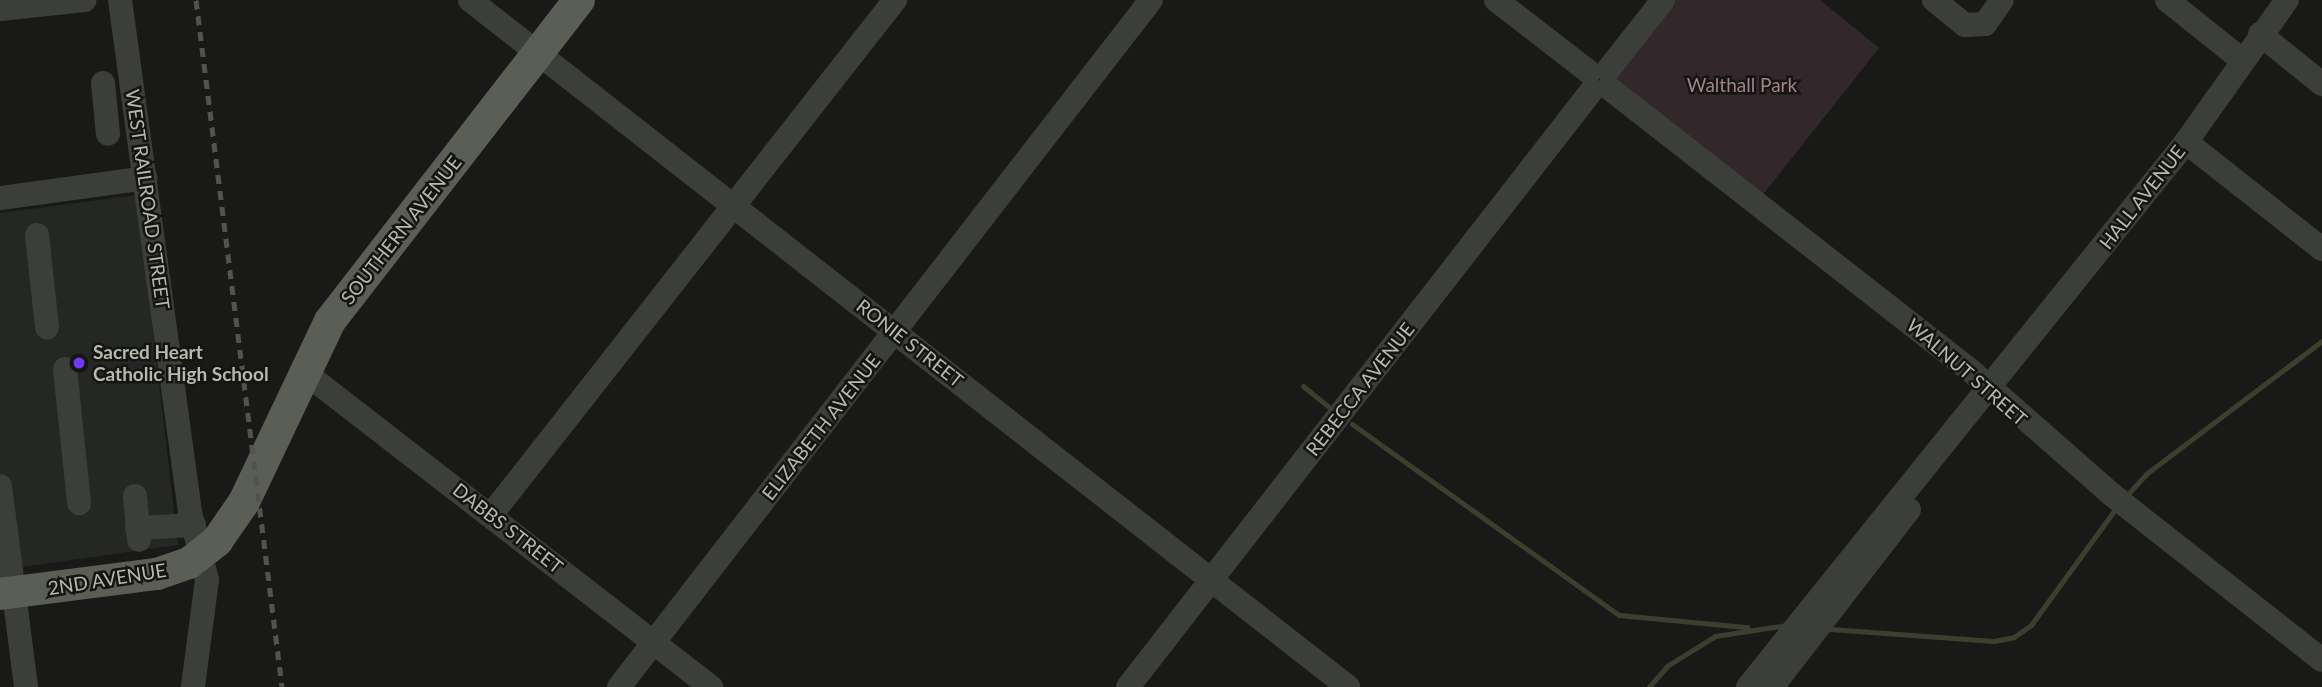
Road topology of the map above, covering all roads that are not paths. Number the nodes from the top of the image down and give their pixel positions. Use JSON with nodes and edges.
{"nodes":[{"id":1,"x":85,"y":0,"type":"edge"},
{"id":2,"x":120,"y":0,"type":"edge"},
{"id":3,"x":470,"y":0,"type":"edge"},
{"id":4,"x":579,"y":0,"type":"edge"},
{"id":5,"x":895,"y":0,"type":"edge"},
{"id":6,"x":1151,"y":0,"type":"edge"},
{"id":7,"x":1496,"y":0,"type":"edge"},
{"id":8,"x":1663,"y":0,"type":"edge"},
{"id":9,"x":1934,"y":0,"type":"edge"},
{"id":10,"x":2002,"y":0,"type":"edge"},
{"id":11,"x":2167,"y":0,"type":"edge"},
{"id":12,"x":2287,"y":0,"type":"edge"},
{"id":13,"x":0,"y":9,"type":"edge"},
{"id":14,"x":2260,"y":34,"type":"junction"},
{"id":15,"x":538,"y":53,"type":"junction"},
{"id":16,"x":2241,"y":59,"type":"junction"},
{"id":17,"x":1599,"y":80,"type":"junction"},
{"id":18,"x":103,"y":83,"type":"dead end"},
{"id":19,"x":2322,"y":84,"type":"edge"},
{"id":20,"x":136,"y":106,"type":"junction"},
{"id":21,"x":110,"y":109,"type":"junction"},
{"id":22,"x":108,"y":134,"type":"dead end"},
{"id":23,"x":2186,"y":142,"type":"junction"},
{"id":24,"x":146,"y":178,"type":"junction"},
{"id":25,"x":0,"y":198,"type":"edge"},
{"id":26,"x":733,"y":207,"type":"junction"},
{"id":27,"x":37,"y":235,"type":"dead end"},
{"id":28,"x":2322,"y":249,"type":"edge"},
{"id":29,"x":47,"y":327,"type":"dead end"},
{"id":30,"x":895,"y":331,"type":"junction"},
{"id":31,"x":65,"y":369,"type":"dead end"},
{"id":32,"x":304,"y":372,"type":"junction"},
{"id":33,"x":1991,"y":390,"type":"junction"},
{"id":34,"x":255,"y":479,"type":"joint"},
{"id":35,"x":0,"y":486,"type":"edge"},
{"id":36,"x":135,"y":496,"type":"dead end"},
{"id":37,"x":79,"y":503,"type":"dead end"},
{"id":38,"x":491,"y":515,"type":"junction"},
{"id":39,"x":194,"y":524,"type":"junction"},
{"id":40,"x":203,"y":555,"type":"junction"},
{"id":41,"x":1211,"y":580,"type":"junction"},
{"id":42,"x":7,"y":593,"type":"edge"},
{"id":43,"x":654,"y":642,"type":"junction"},
{"id":44,"x":2322,"y":660,"type":"edge"},
{"id":45,"x":26,"y":687,"type":"edge"},
{"id":46,"x":193,"y":687,"type":"edge"},
{"id":47,"x":619,"y":687,"type":"edge"},
{"id":48,"x":711,"y":687,"type":"edge"},
{"id":49,"x":1128,"y":687,"type":"edge"},
{"id":50,"x":1348,"y":687,"type":"edge"},
{"id":51,"x":1748,"y":687,"type":"edge"},
{"id":52,"x":1772,"y":687,"type":"edge"}],
"edges":[{"from":1,"to":13,"type":"street"},
{"from":2,"to":20,"type":"street","name":"WEST RAILROAD STREET"},
{"from":3,"to":15,"type":"street","name":"RONIE STREET"},
{"from":4,"to":15,"type":"main road","name":"SOUTHERN AVENUE"},
{"from":5,"to":26,"type":"street"},
{"from":6,"to":30,"type":"street","name":"ELIZABETH AVENUE"},
{"from":7,"to":17,"type":"street","name":"WALNUT STREET"},
{"from":8,"to":17,"type":"street","name":"REBECCA AVENUE"},
{"from":9,"to":10,"type":"street"},
{"from":11,"to":16,"type":"street"},
{"from":12,"to":14,"type":"street","name":"HALL AVENUE"},
{"from":14,"to":16,"type":"street","name":"HALL AVENUE"},
{"from":14,"to":19,"type":"street"},
{"from":15,"to":26,"type":"street","name":"RONIE STREET"},
{"from":15,"to":32,"type":"main road","name":"SOUTHERN AVENUE"},
{"from":16,"to":23,"type":"street","name":"HALL AVENUE"},
{"from":17,"to":33,"type":"street","name":"WALNUT STREET"},
{"from":17,"to":41,"type":"street","name":"REBECCA AVENUE"},
{"from":18,"to":21,"type":"street"},
{"from":20,"to":21,"type":"street"},
{"from":20,"to":24,"type":"street","name":"WEST RAILROAD STREET"},
{"from":21,"to":22,"type":"street"},
{"from":23,"to":28,"type":"street"},
{"from":23,"to":33,"type":"street","name":"HALL AVENUE"},
{"from":24,"to":25,"type":"street"},
{"from":24,"to":39,"type":"street","name":"WEST RAILROAD STREET"},
{"from":26,"to":30,"type":"street","name":"RONIE STREET"},
{"from":26,"to":38,"type":"street"},
{"from":27,"to":29,"type":"street"},
{"from":30,"to":41,"type":"street","name":"RONIE STREET"},
{"from":30,"to":43,"type":"street","name":"ELIZABETH AVENUE"},
{"from":31,"to":37,"type":"street"},
{"from":32,"to":34,"type":"main road","name":"SOUTHERN AVENUE"},
{"from":32,"to":38,"type":"street","name":"DABBS STREET"},
{"from":33,"to":44,"type":"street","name":"WALNUT STREET"},
{"from":33,"to":51,"type":"street","name":"HALL AVENUE"},
{"from":33,"to":52,"type":"street","name":"HALL AVENUE"},
{"from":34,"to":40,"type":"main road","name":"2ND AVENUE"},
{"from":35,"to":42,"type":"street"},
{"from":36,"to":39,"type":"street"},
{"from":38,"to":43,"type":"street","name":"DABBS STREET"},
{"from":39,"to":40,"type":"street","name":"WEST RAILROAD STREET"},
{"from":40,"to":42,"type":"main road","name":"2ND AVENUE"},
{"from":40,"to":46,"type":"street","name":"WEST RAILROAD STREET"},
{"from":41,"to":49,"type":"street","name":"REBECCA AVENUE"},
{"from":41,"to":50,"type":"street","name":"RONIE STREET"},
{"from":42,"to":45,"type":"street"},
{"from":43,"to":47,"type":"street","name":"ELIZABETH AVENUE"},
{"from":43,"to":48,"type":"street","name":"DABBS STREET"}]}
